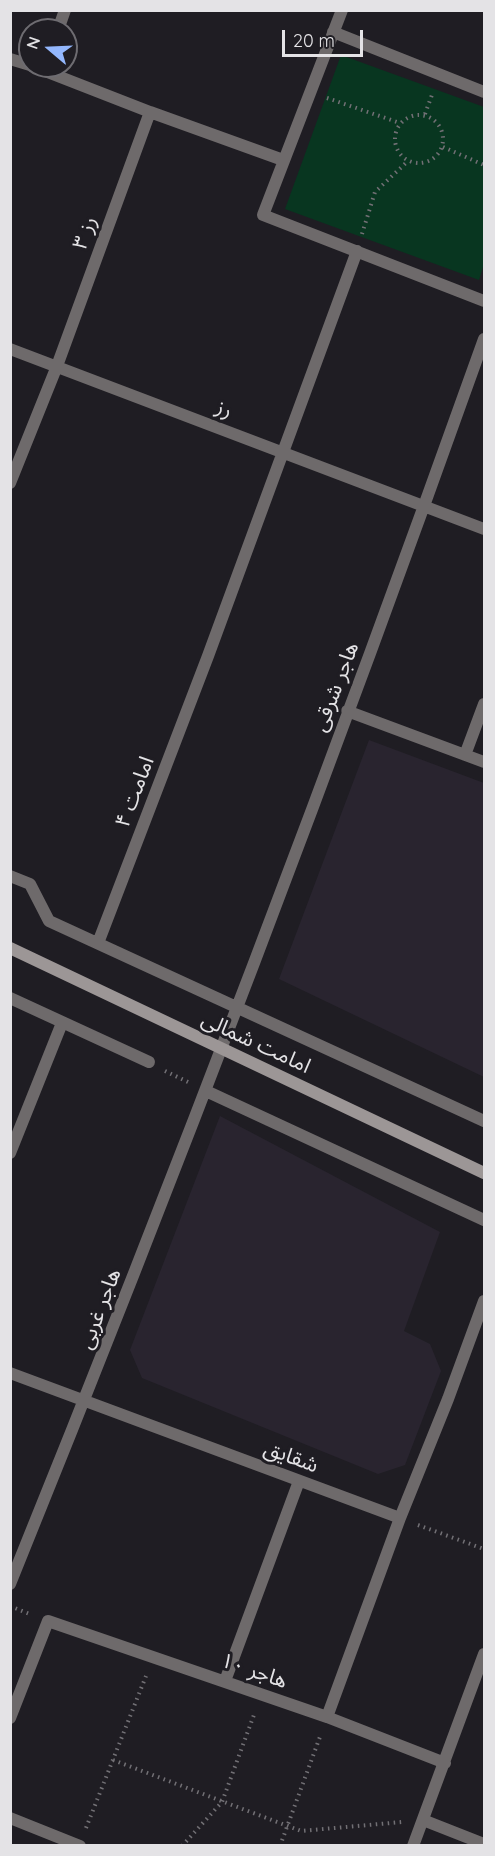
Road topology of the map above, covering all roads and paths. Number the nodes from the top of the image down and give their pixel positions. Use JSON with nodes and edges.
{"nodes":[{"id":1,"x":342,"y":10,"type":"edge"},
{"id":2,"x":333,"y":32,"type":"junction"},
{"id":3,"x":65,"y":78,"type":"edge"},
{"id":4,"x":310,"y":92,"type":"junction"},
{"id":5,"x":484,"y":92,"type":"edge"},
{"id":6,"x":150,"y":112,"type":"junction"},
{"id":7,"x":400,"y":123,"type":"junction"},
{"id":8,"x":443,"y":147,"type":"junction"},
{"id":9,"x":283,"y":160,"type":"junction"},
{"id":10,"x":408,"y":161,"type":"junction"},
{"id":11,"x":484,"y":165,"type":"edge"},
{"id":12,"x":357,"y":251,"type":"junction"},
{"id":13,"x":484,"y":301,"type":"edge"},
{"id":14,"x":484,"y":339,"type":"edge"},
{"id":15,"x":10,"y":349,"type":"edge"},
{"id":16,"x":57,"y":366,"type":"junction"},
{"id":17,"x":283,"y":453,"type":"junction"},
{"id":18,"x":10,"y":483,"type":"edge"},
{"id":19,"x":424,"y":507,"type":"junction"},
{"id":20,"x":484,"y":529,"type":"edge"},
{"id":21,"x":484,"y":704,"type":"edge"},
{"id":22,"x":347,"y":711,"type":"junction"},
{"id":23,"x":465,"y":755,"type":"junction"},
{"id":24,"x":484,"y":762,"type":"edge"},
{"id":25,"x":10,"y":876,"type":"edge"},
{"id":26,"x":98,"y":943,"type":"junction"},
{"id":27,"x":10,"y":948,"type":"edge"},
{"id":28,"x":10,"y":998,"type":"edge"},
{"id":29,"x":237,"y":1008,"type":"junction"},
{"id":30,"x":62,"y":1023,"type":"junction"},
{"id":31,"x":222,"y":1048,"type":"junction"},
{"id":32,"x":148,"y":1062,"type":"joint"},
{"id":33,"x":206,"y":1091,"type":"junction"},
{"id":34,"x":484,"y":1121,"type":"edge"},
{"id":35,"x":10,"y":1154,"type":"edge"},
{"id":36,"x":484,"y":1173,"type":"edge"},
{"id":37,"x":484,"y":1220,"type":"edge"},
{"id":38,"x":484,"y":1301,"type":"edge"},
{"id":39,"x":10,"y":1373,"type":"edge"},
{"id":40,"x":84,"y":1401,"type":"junction"},
{"id":41,"x":299,"y":1481,"type":"junction"},
{"id":42,"x":400,"y":1518,"type":"junction"},
{"id":43,"x":484,"y":1549,"type":"edge"},
{"id":44,"x":10,"y":1584,"type":"edge"},
{"id":45,"x":484,"y":1657,"type":"edge"},
{"id":46,"x":154,"y":1658,"type":"junction"},
{"id":47,"x":225,"y":1682,"type":"junction"},
{"id":48,"x":262,"y":1694,"type":"junction"},
{"id":49,"x":14,"y":1697,"type":"edge"},
{"id":50,"x":327,"y":1717,"type":"junction"},
{"id":51,"x":10,"y":1718,"type":"edge"},
{"id":52,"x":113,"y":1760,"type":"junction"},
{"id":53,"x":445,"y":1762,"type":"junction"},
{"id":54,"x":222,"y":1802,"type":"junction"},
{"id":55,"x":10,"y":1818,"type":"edge"},
{"id":56,"x":423,"y":1820,"type":"junction"},
{"id":57,"x":288,"y":1826,"type":"junction"},
{"id":58,"x":484,"y":1844,"type":"edge"},
{"id":59,"x":80,"y":1845,"type":"edge"},
{"id":60,"x":182,"y":1845,"type":"edge"},
{"id":61,"x":280,"y":1845,"type":"edge"},
{"id":62,"x":413,"y":1845,"type":"edge"}],
"edges":[{"from":1,"to":2,"type":"street"},
{"from":2,"to":4,"type":"street"},
{"from":2,"to":5,"type":"street"},
{"from":3,"to":6,"type":"street"},
{"from":4,"to":7,"type":"path"},
{"from":4,"to":9,"type":"street"},
{"from":6,"to":9,"type":"street"},
{"from":6,"to":16,"type":"street","name":"رز ۳"},
{"from":7,"to":8,"type":"path"},
{"from":7,"to":10,"type":"path"},
{"from":8,"to":10,"type":"path"},
{"from":8,"to":11,"type":"path"},
{"from":9,"to":12,"type":"street"},
{"from":10,"to":12,"type":"path"},
{"from":12,"to":13,"type":"street"},
{"from":12,"to":17,"type":"street","name":"امامت ۴"},
{"from":14,"to":19,"type":"street","name":"هاجر شرقی"},
{"from":15,"to":16,"type":"street","name":"رز"},
{"from":16,"to":17,"type":"street","name":"رز"},
{"from":16,"to":18,"type":"street","name":"رز ۳"},
{"from":17,"to":19,"type":"street","name":"رز"},
{"from":17,"to":26,"type":"street","name":"امامت ۴"},
{"from":19,"to":20,"type":"street","name":"رز"},
{"from":19,"to":22,"type":"street","name":"هاجر شرقی"},
{"from":21,"to":23,"type":"street"},
{"from":22,"to":23,"type":"street"},
{"from":22,"to":29,"type":"street","name":"هاجر شرقی"},
{"from":23,"to":24,"type":"street"},
{"from":25,"to":26,"type":"street"},
{"from":26,"to":29,"type":"street"},
{"from":27,"to":31,"type":"main road","name":"امامت شمالی"},
{"from":28,"to":30,"type":"street"},
{"from":29,"to":31,"type":"street","name":"هاجر شرقی"},
{"from":29,"to":34,"type":"street"},
{"from":30,"to":32,"type":"street"},
{"from":30,"to":35,"type":"street"},
{"from":31,"to":33,"type":"street","name":"هاجر غربی"},
{"from":31,"to":36,"type":"main road","name":"امامت شمالی"},
{"from":32,"to":33,"type":"path"},
{"from":33,"to":37,"type":"street"},
{"from":33,"to":40,"type":"street","name":"هاجر غربی"},
{"from":38,"to":42,"type":"street"},
{"from":39,"to":40,"type":"street","name":"شقایق"},
{"from":40,"to":41,"type":"street","name":"شقایق"},
{"from":40,"to":44,"type":"street","name":"هاجر غربی"},
{"from":41,"to":42,"type":"street","name":"شقایق"},
{"from":41,"to":47,"type":"street"},
{"from":42,"to":43,"type":"path"},
{"from":42,"to":50,"type":"street"},
{"from":45,"to":53,"type":"street"},
{"from":46,"to":47,"type":"street","name":"هاجر ۱۰"},
{"from":46,"to":49,"type":"street","name":"هاجر ۱۰"},
{"from":46,"to":52,"type":"path"},
{"from":47,"to":48,"type":"street","name":"هاجر ۱۰"},
{"from":48,"to":50,"type":"street","name":"هاجر ۱۰"},
{"from":48,"to":54,"type":"path"},
{"from":49,"to":51,"type":"street"},
{"from":50,"to":53,"type":"street","name":"هاجر ۱۰"},
{"from":50,"to":57,"type":"path"},
{"from":52,"to":54,"type":"path"},
{"from":52,"to":59,"type":"path"},
{"from":53,"to":56,"type":"street"},
{"from":54,"to":57,"type":"path"},
{"from":54,"to":60,"type":"path"},
{"from":55,"to":59,"type":"street"},
{"from":56,"to":57,"type":"path"},
{"from":56,"to":58,"type":"street"},
{"from":56,"to":62,"type":"street"},
{"from":57,"to":61,"type":"path"}]}
